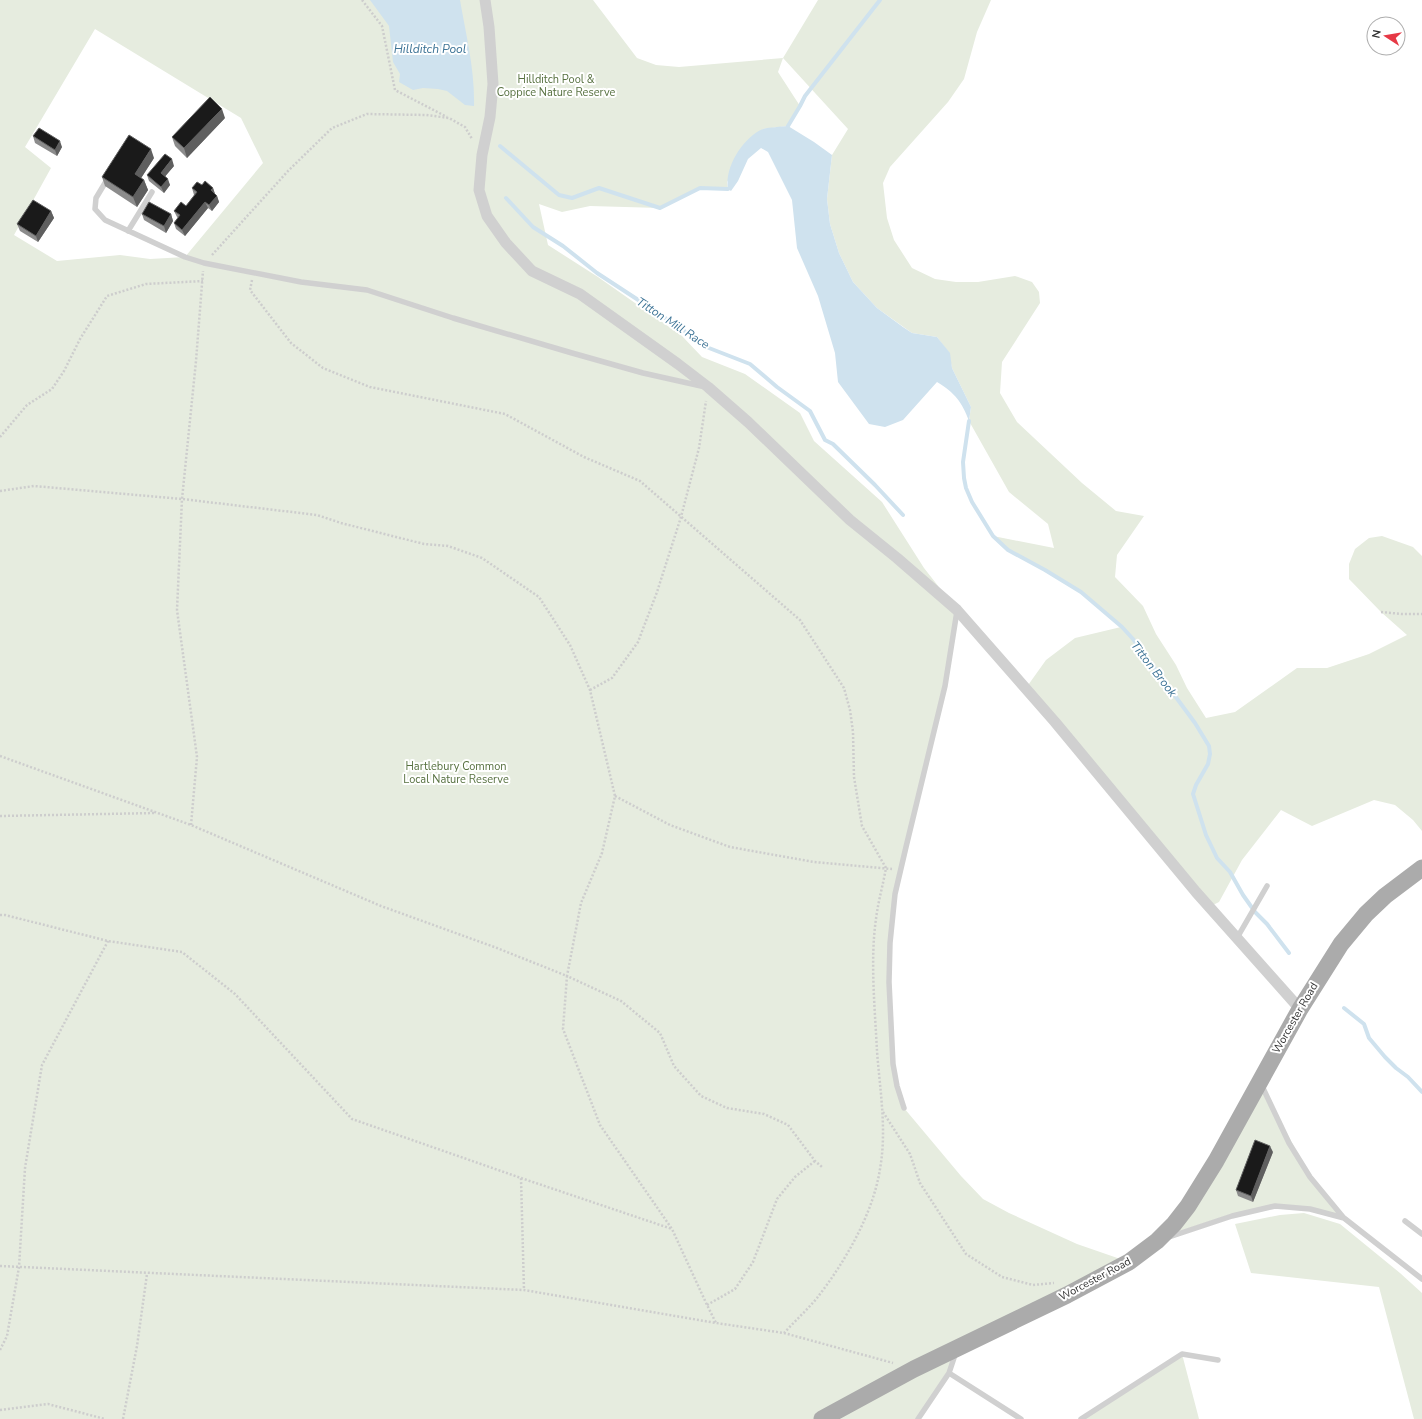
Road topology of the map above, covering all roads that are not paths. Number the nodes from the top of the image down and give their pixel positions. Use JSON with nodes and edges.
{"nodes":[{"id":1,"x":485,"y":0,"type":"edge"},
{"id":2,"x":112,"y":172,"type":"edge"},
{"id":3,"x":152,"y":192,"type":"dead end"},
{"id":4,"x":128,"y":231,"type":"junction"},
{"id":5,"x":708,"y":387,"type":"junction"},
{"id":6,"x":957,"y":610,"type":"junction"},
{"id":7,"x":1422,"y":868,"type":"edge"},
{"id":8,"x":1267,"y":886,"type":"dead end"},
{"id":9,"x":1236,"y":938,"type":"junction"},
{"id":10,"x":1303,"y":1002,"type":"junction"},
{"id":11,"x":1259,"y":1080,"type":"junction"},
{"id":12,"x":904,"y":1108,"type":"dead end"},
{"id":13,"x":1344,"y":1218,"type":"junction"},
{"id":14,"x":1405,"y":1221,"type":"dead end"},
{"id":15,"x":1422,"y":1234,"type":"edge"},
{"id":16,"x":1157,"y":1241,"type":"junction"},
{"id":17,"x":1422,"y":1280,"type":"edge"},
{"id":18,"x":958,"y":1349,"type":"junction"},
{"id":19,"x":1218,"y":1360,"type":"dead end"},
{"id":20,"x":949,"y":1373,"type":"junction"},
{"id":21,"x":822,"y":1419,"type":"edge"},
{"id":22,"x":918,"y":1419,"type":"edge"},
{"id":23,"x":1022,"y":1419,"type":"edge"},
{"id":24,"x":1081,"y":1419,"type":"edge"}],
"edges":[{"from":1,"to":5,"type":"street"},
{"from":2,"to":4,"type":"lane"},
{"from":3,"to":4,"type":"lane"},
{"from":4,"to":5,"type":"lane"},
{"from":5,"to":6,"type":"street"},
{"from":6,"to":9,"type":"street"},
{"from":6,"to":12,"type":"lane"},
{"from":7,"to":10,"type":"main road","name":"Worcester Road"},
{"from":8,"to":9,"type":"lane"},
{"from":9,"to":10,"type":"street"},
{"from":10,"to":11,"type":"main road","name":"Worcester Road"},
{"from":11,"to":13,"type":"lane"},
{"from":11,"to":16,"type":"main road","name":"Worcester Road"},
{"from":13,"to":16,"type":"lane"},
{"from":13,"to":17,"type":"lane"},
{"from":14,"to":15,"type":"lane"},
{"from":16,"to":18,"type":"main road","name":"Worcester Road"},
{"from":18,"to":20,"type":"lane"},
{"from":18,"to":21,"type":"main road","name":"Worcester Road"},
{"from":19,"to":24,"type":"lane"},
{"from":20,"to":22,"type":"lane"},
{"from":20,"to":23,"type":"lane"}]}
